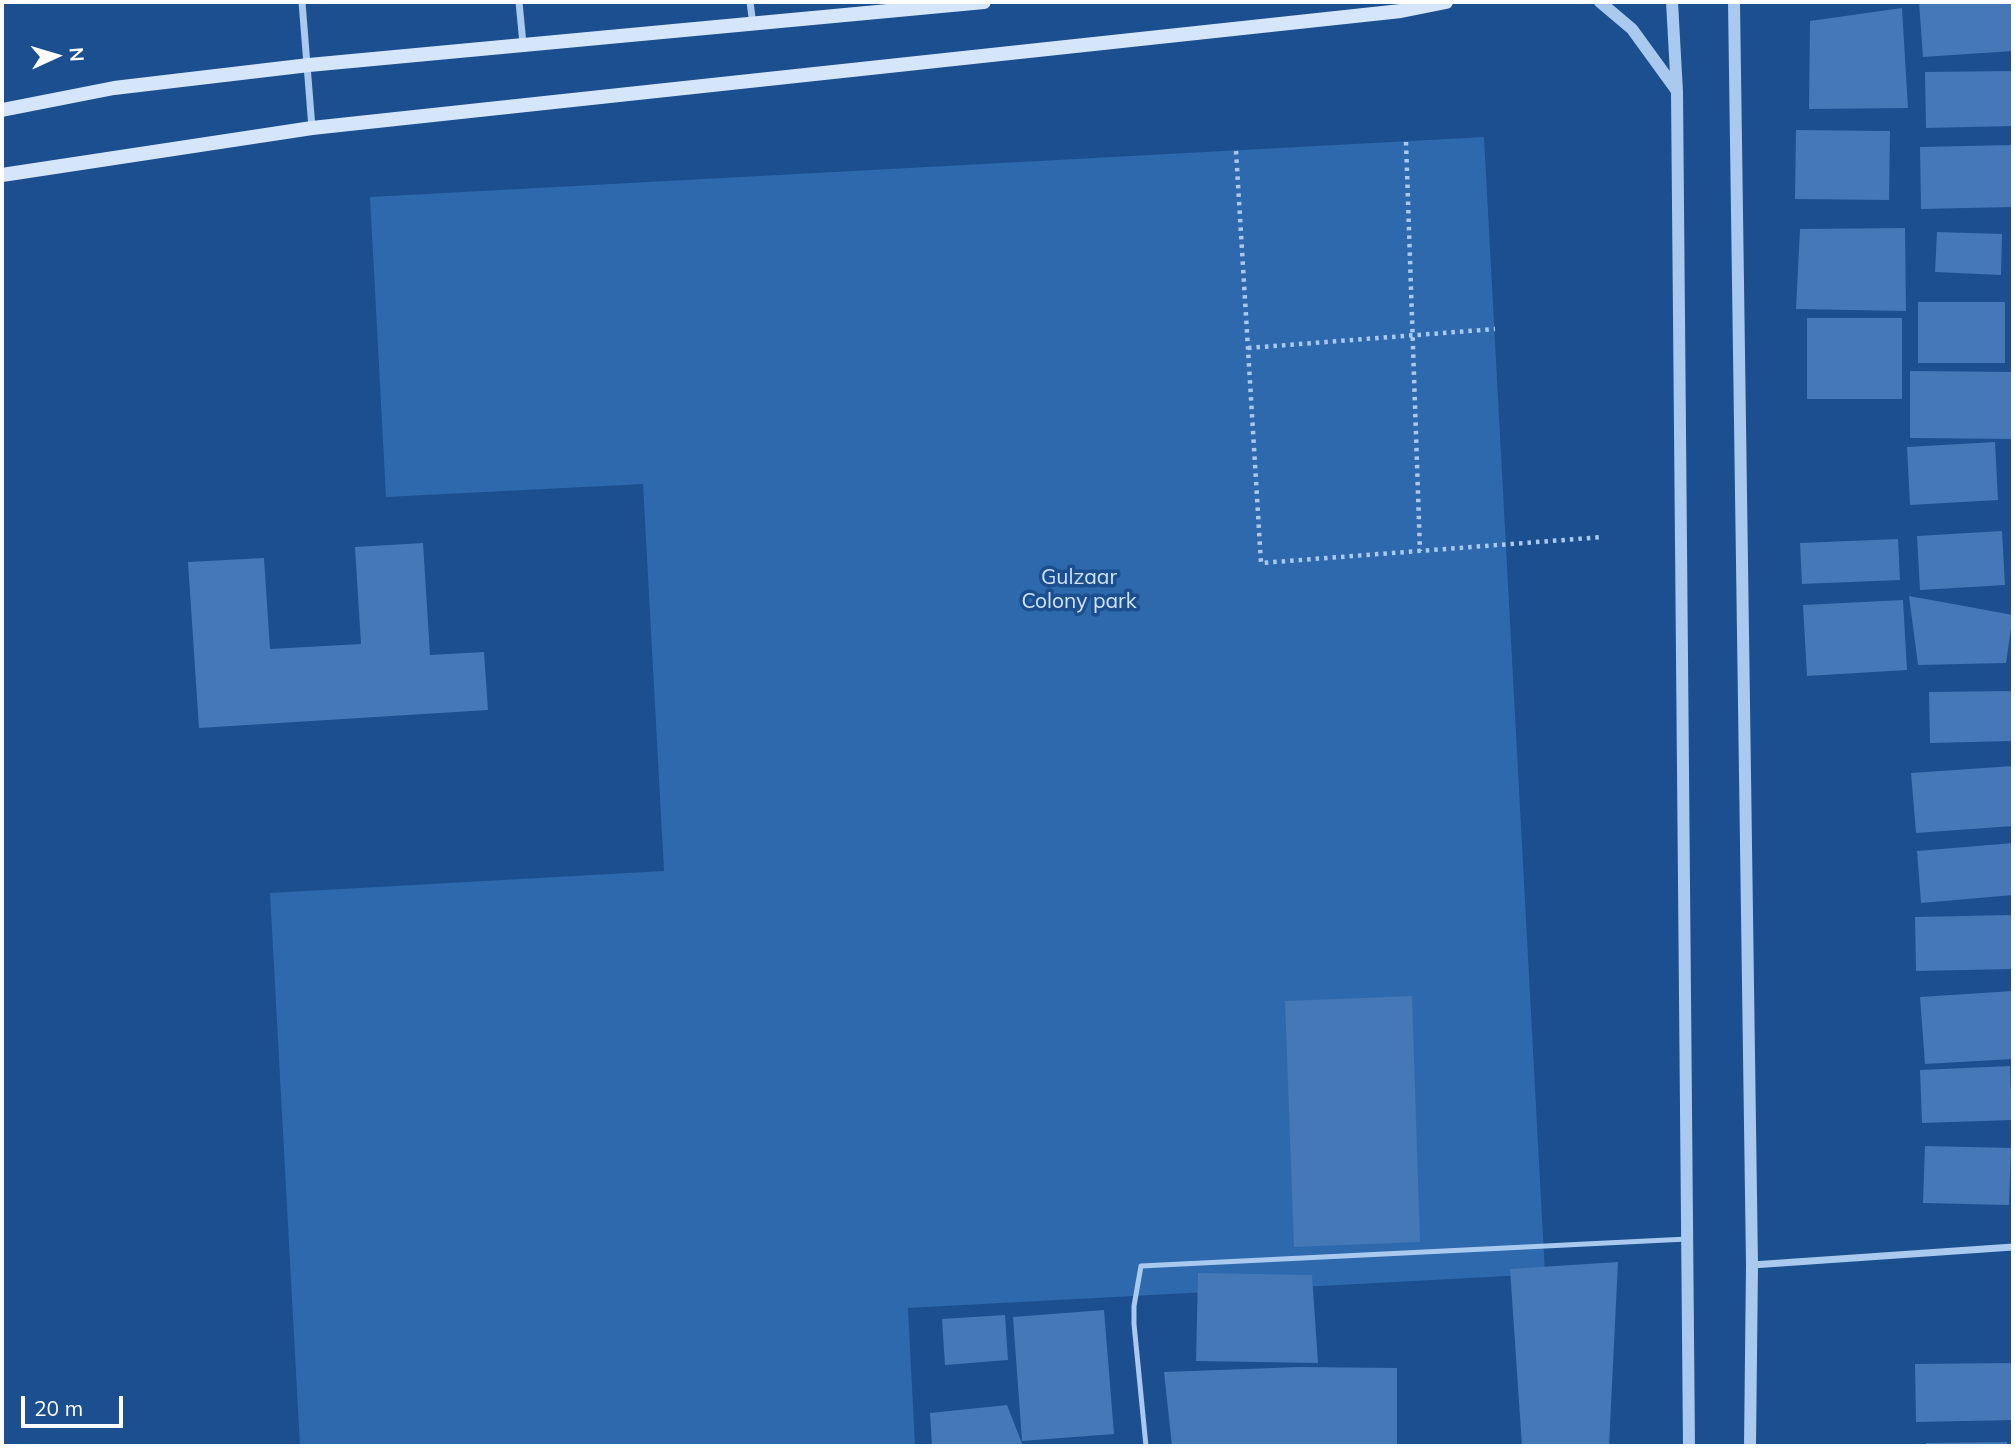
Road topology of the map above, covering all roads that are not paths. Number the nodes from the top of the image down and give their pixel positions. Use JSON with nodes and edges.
{"nodes":[{"id":1,"x":302,"y":2,"type":"edge"},
{"id":2,"x":519,"y":2,"type":"edge"},
{"id":3,"x":750,"y":2,"type":"edge"},
{"id":4,"x":984,"y":2,"type":"edge"},
{"id":5,"x":1446,"y":2,"type":"edge"},
{"id":6,"x":1601,"y":2,"type":"edge"},
{"id":7,"x":1672,"y":2,"type":"edge"},
{"id":8,"x":1734,"y":2,"type":"edge"},
{"id":9,"x":753,"y":25,"type":"junction"},
{"id":10,"x":523,"y":44,"type":"junction"},
{"id":11,"x":309,"y":65,"type":"junction"},
{"id":12,"x":1677,"y":92,"type":"junction"},
{"id":13,"x":2,"y":110,"type":"edge"},
{"id":14,"x":312,"y":128,"type":"junction"},
{"id":15,"x":2,"y":175,"type":"edge"},
{"id":16,"x":1687,"y":1239,"type":"junction"},
{"id":17,"x":2013,"y":1247,"type":"edge"},
{"id":18,"x":1752,"y":1265,"type":"junction"},
{"id":19,"x":1146,"y":1446,"type":"edge"},
{"id":20,"x":1689,"y":1446,"type":"edge"},
{"id":21,"x":1750,"y":1446,"type":"edge"}],
"edges":[{"from":1,"to":11,"type":"street"},
{"from":2,"to":10,"type":"street"},
{"from":3,"to":9,"type":"street"},
{"from":4,"to":9,"type":"main road"},
{"from":5,"to":14,"type":"main road"},
{"from":6,"to":12,"type":"street"},
{"from":7,"to":12,"type":"street"},
{"from":8,"to":18,"type":"street"},
{"from":9,"to":10,"type":"main road"},
{"from":10,"to":11,"type":"main road"},
{"from":11,"to":13,"type":"main road"},
{"from":11,"to":14,"type":"street"},
{"from":12,"to":16,"type":"street"},
{"from":14,"to":15,"type":"main road"},
{"from":16,"to":19,"type":"lane"},
{"from":16,"to":20,"type":"street"},
{"from":17,"to":18,"type":"street"},
{"from":18,"to":21,"type":"street"}]}
